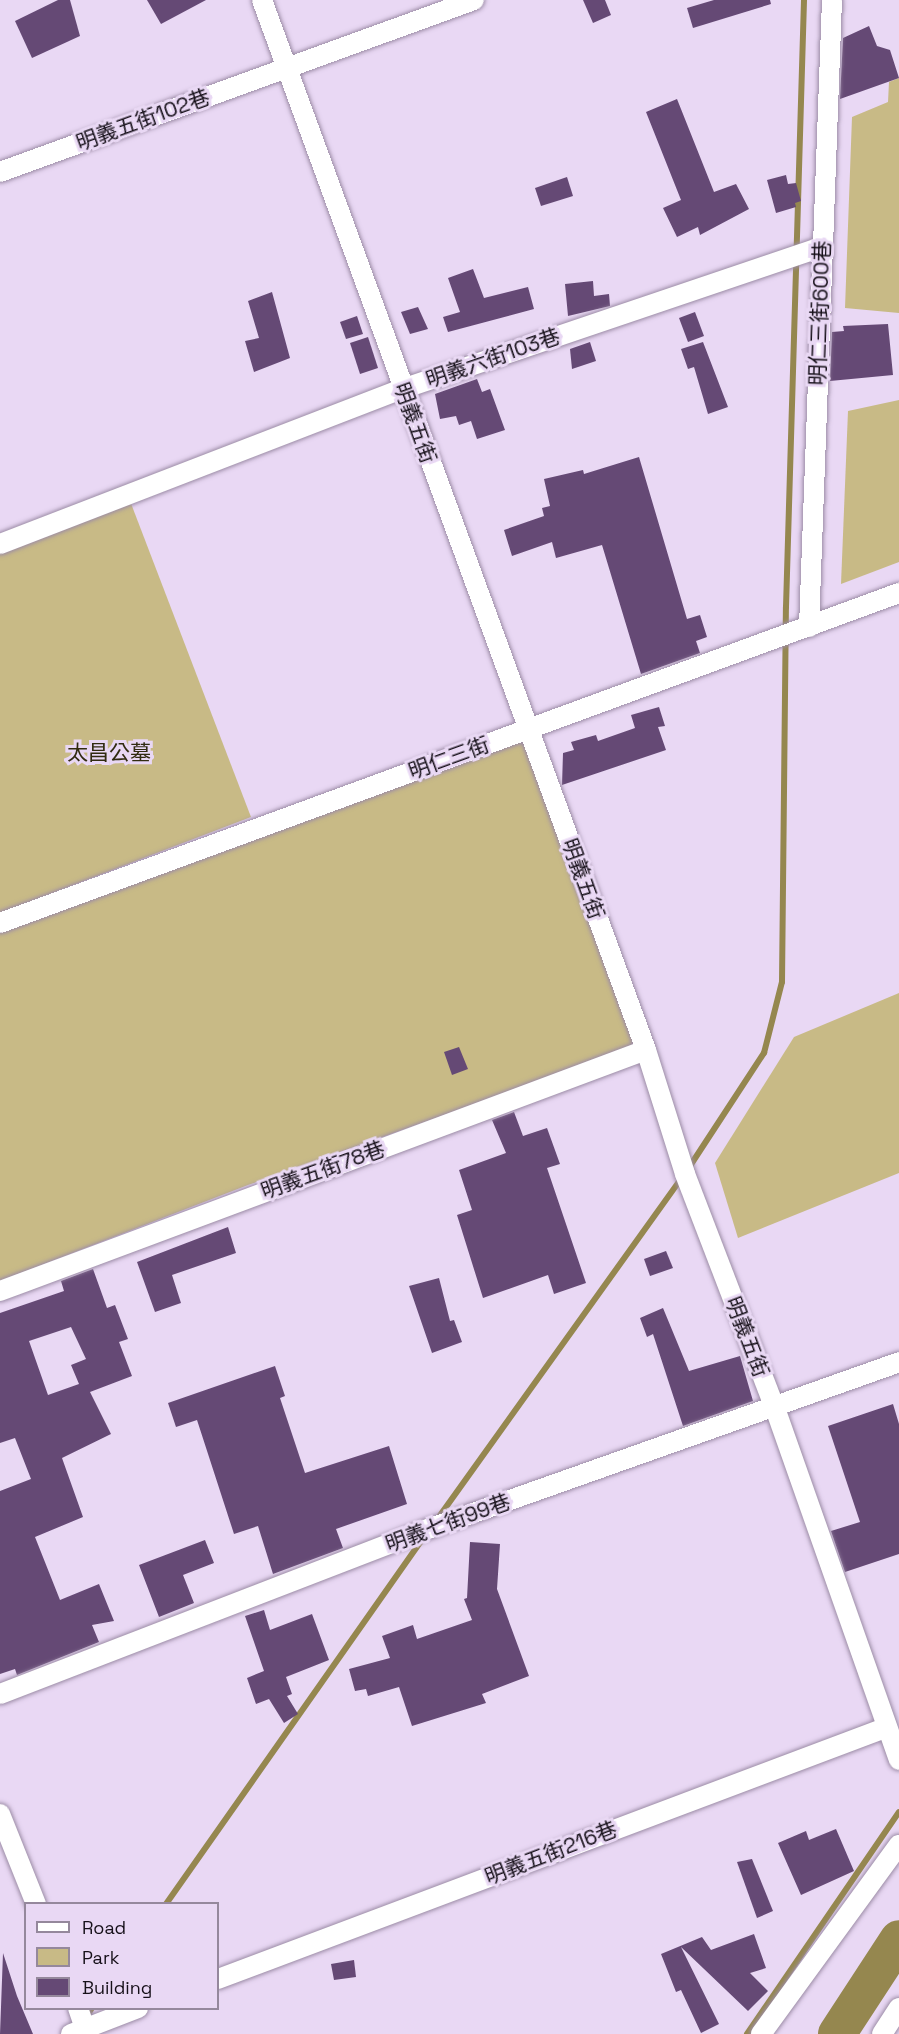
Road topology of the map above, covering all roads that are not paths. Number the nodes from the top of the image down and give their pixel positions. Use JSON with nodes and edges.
{"nodes":[{"id":1,"x":262,"y":0,"type":"edge"},
{"id":2,"x":474,"y":0,"type":"edge"},
{"id":3,"x":832,"y":0,"type":"edge"},
{"id":4,"x":286,"y":67,"type":"junction"},
{"id":5,"x":0,"y":172,"type":"edge"},
{"id":6,"x":822,"y":247,"type":"junction"},
{"id":7,"x":402,"y":389,"type":"junction"},
{"id":8,"x":0,"y":544,"type":"edge"},
{"id":9,"x":899,"y":593,"type":"edge"},
{"id":10,"x":794,"y":632,"type":"junction"},
{"id":11,"x":527,"y":729,"type":"junction"},
{"id":12,"x":0,"y":923,"type":"edge"},
{"id":13,"x":646,"y":1050,"type":"junction"},
{"id":14,"x":0,"y":1291,"type":"edge"},
{"id":15,"x":899,"y":1362,"type":"edge"},
{"id":16,"x":775,"y":1408,"type":"junction"},
{"id":17,"x":0,"y":1694,"type":"edge"},
{"id":18,"x":885,"y":1728,"type":"junction"},
{"id":19,"x":899,"y":1761,"type":"edge"},
{"id":20,"x":0,"y":1814,"type":"edge"},
{"id":21,"x":899,"y":1845,"type":"edge"},
{"id":22,"x":35,"y":1902,"type":"edge"},
{"id":23,"x":219,"y":1979,"type":"edge"},
{"id":24,"x":899,"y":2008,"type":"edge"},
{"id":25,"x":78,"y":2010,"type":"edge"},
{"id":26,"x":133,"y":2010,"type":"edge"},
{"id":27,"x":81,"y":2032,"type":"edge"},
{"id":28,"x":761,"y":2034,"type":"edge"},
{"id":29,"x":882,"y":2034,"type":"edge"}],
"edges":[{"from":1,"to":4,"type":"street","name":"明義五街"},
{"from":2,"to":4,"type":"street","name":"明義五街102巷"},
{"from":3,"to":6,"type":"street","name":"明仁三街600巷"},
{"from":4,"to":5,"type":"street","name":"明義五街102巷"},
{"from":4,"to":7,"type":"street","name":"明義五街"},
{"from":6,"to":7,"type":"street","name":"明義六街103巷"},
{"from":6,"to":10,"type":"street","name":"明仁三街600巷"},
{"from":7,"to":8,"type":"street","name":"明義六街103巷"},
{"from":7,"to":11,"type":"street","name":"明義五街"},
{"from":9,"to":10,"type":"street","name":"明仁三街"},
{"from":10,"to":11,"type":"street","name":"明仁三街"},
{"from":11,"to":12,"type":"street","name":"明仁三街"},
{"from":11,"to":13,"type":"street","name":"明義五街"},
{"from":13,"to":14,"type":"street","name":"明義五街78巷"},
{"from":13,"to":16,"type":"street","name":"明義五街"},
{"from":15,"to":16,"type":"street","name":"明義七街99巷"},
{"from":16,"to":17,"type":"street","name":"明義七街99巷"},
{"from":16,"to":18,"type":"street","name":"明義五街"},
{"from":18,"to":19,"type":"street","name":"明義五街"},
{"from":18,"to":23,"type":"street","name":"明義五街216巷"},
{"from":20,"to":22,"type":"street"},
{"from":21,"to":28,"type":"street"},
{"from":24,"to":29,"type":"street"},
{"from":25,"to":27,"type":"street"},
{"from":26,"to":27,"type":"street"}]}
